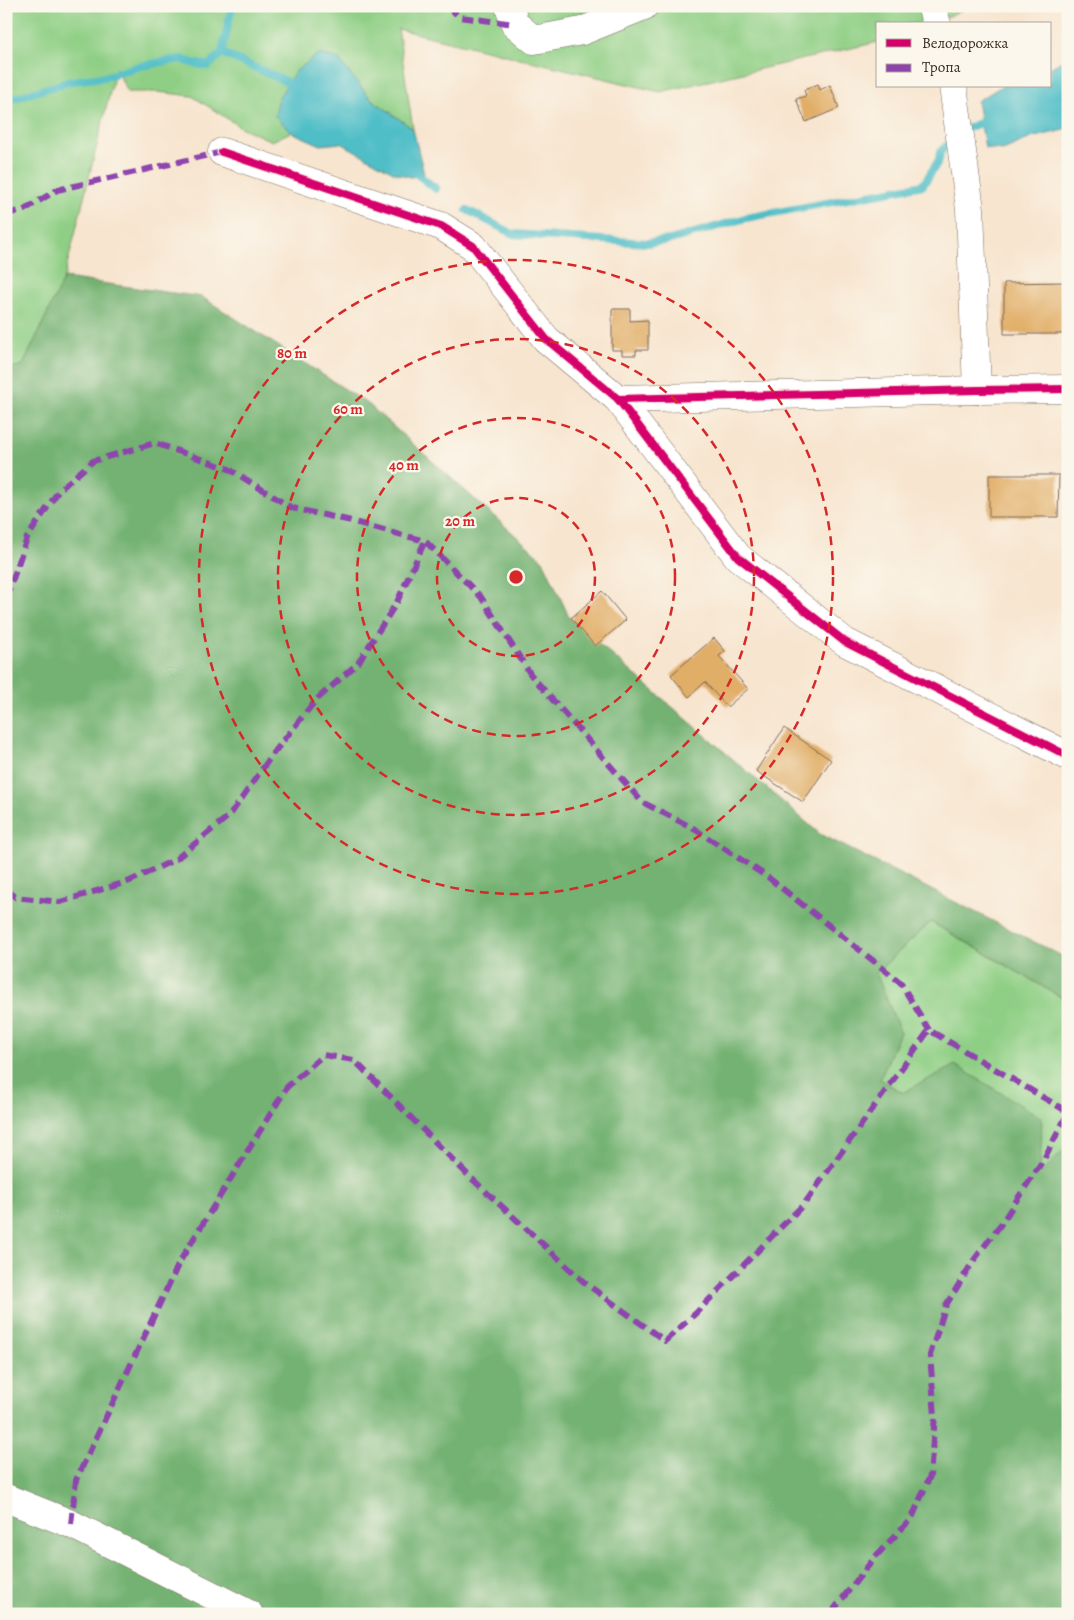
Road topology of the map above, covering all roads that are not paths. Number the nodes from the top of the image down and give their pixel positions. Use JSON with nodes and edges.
{"nodes":[{"id":1,"x":509,"y":6,"type":"edge"},
{"id":2,"x":644,"y":6,"type":"edge"},
{"id":3,"x":931,"y":6,"type":"edge"},
{"id":4,"x":936,"y":22,"type":"edge"},
{"id":5,"x":953,"y":88,"type":"edge"},
{"id":6,"x":222,"y":152,"type":"dead end"},
{"id":7,"x":977,"y":390,"type":"junction"},
{"id":8,"x":1068,"y":390,"type":"edge"},
{"id":9,"x":618,"y":398,"type":"junction"},
{"id":10,"x":1068,"y":756,"type":"edge"},
{"id":11,"x":6,"y":1498,"type":"edge"},
{"id":12,"x":249,"y":1614,"type":"edge"}],
"edges":[{"from":1,"to":2,"type":"street"},
{"from":3,"to":4,"type":"street"},
{"from":5,"to":7,"type":"street"},
{"from":6,"to":9,"type":"street"},
{"from":7,"to":8,"type":"street"},
{"from":7,"to":9,"type":"street"},
{"from":9,"to":10,"type":"street"},
{"from":11,"to":12,"type":"street"}]}
